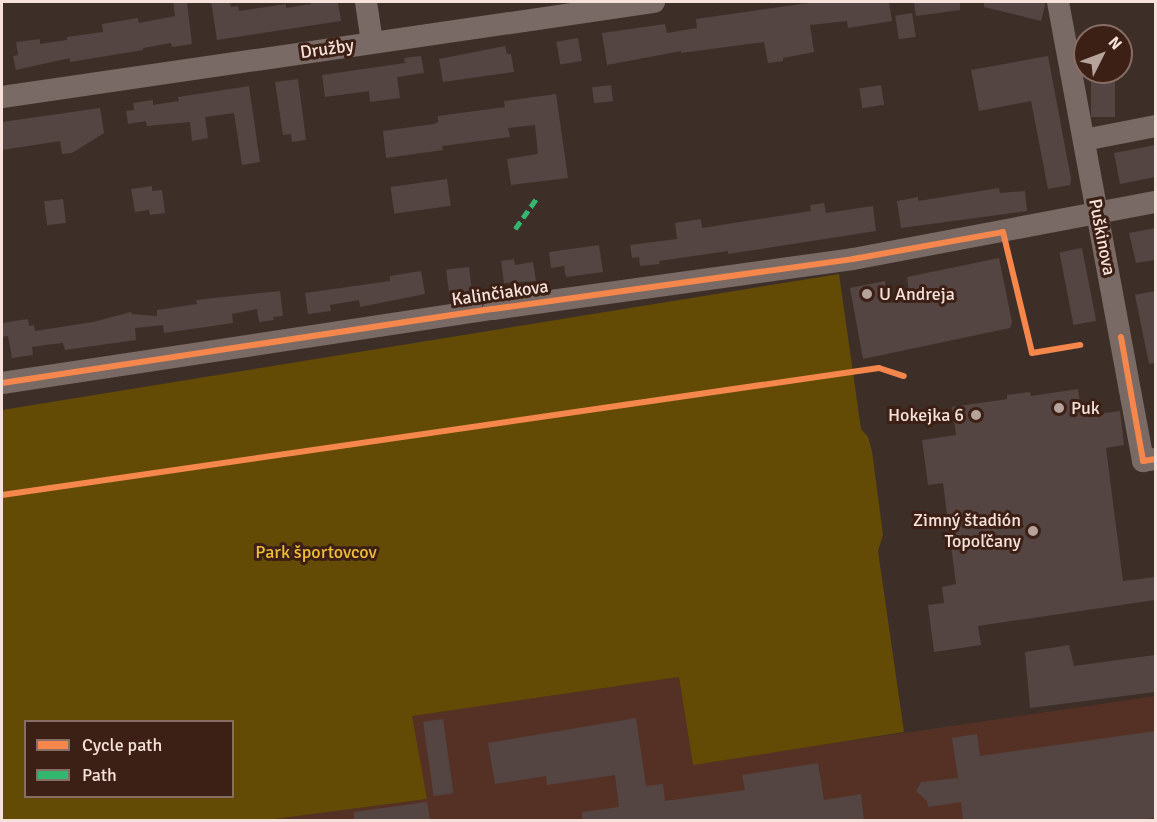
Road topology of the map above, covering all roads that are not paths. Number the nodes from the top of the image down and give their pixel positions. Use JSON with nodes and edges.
{"nodes":[{"id":1,"x":366,"y":2,"type":"edge"},
{"id":2,"x":654,"y":2,"type":"edge"},
{"id":3,"x":1058,"y":2,"type":"edge"},
{"id":4,"x":372,"y":42,"type":"junction"},
{"id":5,"x":2,"y":97,"type":"edge"},
{"id":6,"x":1155,"y":126,"type":"edge"},
{"id":7,"x":1084,"y":140,"type":"junction"},
{"id":8,"x":1155,"y":202,"type":"edge"},
{"id":9,"x":1098,"y":215,"type":"junction"},
{"id":10,"x":2,"y":383,"type":"edge"},
{"id":11,"x":1155,"y":459,"type":"edge"}],
"edges":[{"from":1,"to":4,"type":"street"},
{"from":2,"to":4,"type":"street","name":"Družby"},
{"from":3,"to":7,"type":"street","name":"Puškinova"},
{"from":4,"to":5,"type":"street","name":"Družby"},
{"from":6,"to":7,"type":"street"},
{"from":7,"to":9,"type":"street","name":"Puškinova"},
{"from":8,"to":9,"type":"street","name":"Kalinčiakova"},
{"from":9,"to":10,"type":"street","name":"Kalinčiakova"},
{"from":9,"to":11,"type":"street","name":"Puškinova"}]}
